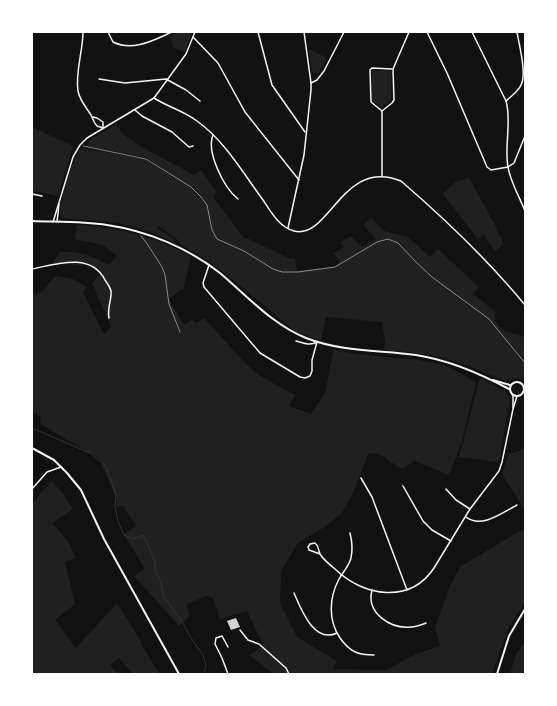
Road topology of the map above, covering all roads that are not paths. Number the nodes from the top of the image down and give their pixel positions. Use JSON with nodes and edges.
{"nodes":[{"id":1,"x":83,"y":32,"type":"edge"},
{"id":2,"x":108,"y":32,"type":"edge"},
{"id":3,"x":172,"y":32,"type":"edge"},
{"id":4,"x":195,"y":32,"type":"edge"},
{"id":5,"x":258,"y":32,"type":"edge"},
{"id":6,"x":304,"y":32,"type":"edge"},
{"id":7,"x":344,"y":32,"type":"edge"},
{"id":8,"x":409,"y":32,"type":"edge"},
{"id":9,"x":427,"y":32,"type":"edge"},
{"id":10,"x":472,"y":32,"type":"edge"},
{"id":11,"x":517,"y":32,"type":"edge"},
{"id":12,"x":193,"y":37,"type":"junction"},
{"id":13,"x":393,"y":69,"type":"junction"},
{"id":14,"x":99,"y":79,"type":"dead end"},
{"id":15,"x":168,"y":81,"type":"junction"},
{"id":16,"x":311,"y":84,"type":"junction"},
{"id":17,"x":154,"y":98,"type":"junction"},
{"id":18,"x":200,"y":101,"type":"dead end"},
{"id":19,"x":506,"y":101,"type":"junction"},
{"id":20,"x":135,"y":110,"type":"junction"},
{"id":21,"x":382,"y":111,"type":"junction"},
{"id":22,"x":92,"y":117,"type":"junction"},
{"id":23,"x":103,"y":128,"type":"junction"},
{"id":24,"x":306,"y":133,"type":"junction"},
{"id":25,"x":213,"y":135,"type":"junction"},
{"id":26,"x":525,"y":136,"type":"edge"},
{"id":27,"x":193,"y":146,"type":"dead end"},
{"id":28,"x":508,"y":167,"type":"junction"},
{"id":29,"x":382,"y":177,"type":"junction"},
{"id":30,"x":298,"y":180,"type":"junction"},
{"id":31,"x":32,"y":194,"type":"edge"},
{"id":32,"x":42,"y":196,"type":"dead end"},
{"id":33,"x":60,"y":198,"type":"junction"},
{"id":34,"x":238,"y":199,"type":"dead end"},
{"id":35,"x":525,"y":211,"type":"edge"},
{"id":36,"x":32,"y":221,"type":"edge"},
{"id":37,"x":54,"y":222,"type":"junction"},
{"id":38,"x":58,"y":222,"type":"junction"},
{"id":39,"x":288,"y":228,"type":"junction"},
{"id":40,"x":208,"y":265,"type":"junction"},
{"id":41,"x":32,"y":269,"type":"edge"},
{"id":42,"x":525,"y":305,"type":"edge"},
{"id":43,"x":109,"y":318,"type":"dead end"},
{"id":44,"x":296,"y":341,"type":"dead end"},
{"id":45,"x":316,"y":342,"type":"junction"},
{"id":46,"x":490,"y":380,"type":"junction"},
{"id":47,"x":510,"y":385,"type":"junction"},
{"id":48,"x":510,"y":389,"type":"junction"},
{"id":49,"x":525,"y":389,"type":"edge"},
{"id":50,"x":524,"y":393,"type":"edge"},
{"id":51,"x":513,"y":395,"type":"junction"},
{"id":52,"x":517,"y":396,"type":"junction"},
{"id":53,"x":513,"y":409,"type":"junction"},
{"id":54,"x":32,"y":448,"type":"edge"},
{"id":55,"x":61,"y":467,"type":"junction"},
{"id":56,"x":361,"y":478,"type":"dead end"},
{"id":57,"x":403,"y":486,"type":"dead end"},
{"id":58,"x":32,"y":489,"type":"edge"},
{"id":59,"x":446,"y":489,"type":"dead end"},
{"id":60,"x":517,"y":505,"type":"dead end"},
{"id":61,"x":470,"y":510,"type":"junction"},
{"id":62,"x":466,"y":517,"type":"junction"},
{"id":63,"x":350,"y":533,"type":"dead end"},
{"id":64,"x":451,"y":542,"type":"junction"},
{"id":65,"x":320,"y":554,"type":"junction"},
{"id":66,"x":342,"y":575,"type":"junction"},
{"id":67,"x":372,"y":590,"type":"junction"},
{"id":68,"x":408,"y":590,"type":"junction"},
{"id":69,"x":294,"y":593,"type":"dead end"},
{"id":70,"x":525,"y":609,"type":"edge"},
{"id":71,"x":426,"y":623,"type":"dead end"},
{"id":72,"x":240,"y":630,"type":"dead end"},
{"id":73,"x":337,"y":634,"type":"junction"},
{"id":74,"x":228,"y":647,"type":"dead end"},
{"id":75,"x":374,"y":655,"type":"dead end"},
{"id":76,"x":179,"y":674,"type":"edge"},
{"id":77,"x":228,"y":674,"type":"edge"},
{"id":78,"x":289,"y":674,"type":"edge"},
{"id":79,"x":496,"y":674,"type":"edge"}],
"edges":[{"from":1,"to":22,"type":"street"},
{"from":2,"to":3,"type":"street"},
{"from":4,"to":12,"type":"street"},
{"from":5,"to":24,"type":"street"},
{"from":6,"to":16,"type":"street"},
{"from":7,"to":16,"type":"street"},
{"from":8,"to":13,"type":"street"},
{"from":9,"to":28,"type":"street"},
{"from":10,"to":19,"type":"street"},
{"from":11,"to":19,"type":"street"},
{"from":12,"to":15,"type":"street"},
{"from":12,"to":30,"type":"street"},
{"from":13,"to":21,"type":"street"},
{"from":13,"to":21,"type":"street"},
{"from":14,"to":15,"type":"street"},
{"from":15,"to":17,"type":"street"},
{"from":15,"to":18,"type":"street"},
{"from":16,"to":24,"type":"street"},
{"from":17,"to":20,"type":"street"},
{"from":17,"to":25,"type":"street"},
{"from":19,"to":28,"type":"street"},
{"from":20,"to":23,"type":"street"},
{"from":20,"to":27,"type":"street"},
{"from":21,"to":29,"type":"street"},
{"from":22,"to":23,"type":"street"},
{"from":22,"to":23,"type":"street"},
{"from":23,"to":33,"type":"street"},
{"from":24,"to":30,"type":"street"},
{"from":25,"to":34,"type":"street"},
{"from":25,"to":39,"type":"street"},
{"from":26,"to":28,"type":"street"},
{"from":28,"to":35,"type":"street"},
{"from":29,"to":39,"type":"street"},
{"from":29,"to":42,"type":"street"},
{"from":30,"to":39,"type":"street"},
{"from":31,"to":32,"type":"street"},
{"from":33,"to":37,"type":"street"},
{"from":33,"to":38,"type":"street"},
{"from":36,"to":37,"type":"street"},
{"from":37,"to":38,"type":"street"},
{"from":38,"to":40,"type":"street"},
{"from":40,"to":45,"type":"street"},
{"from":40,"to":45,"type":"street"},
{"from":41,"to":43,"type":"street"},
{"from":44,"to":45,"type":"street"},
{"from":45,"to":46,"type":"street"},
{"from":46,"to":47,"type":"street"},
{"from":46,"to":48,"type":"street"},
{"from":47,"to":48,"type":"street"},
{"from":47,"to":49,"type":"street"},
{"from":48,"to":51,"type":"street"},
{"from":49,"to":50,"type":"street"},
{"from":50,"to":52,"type":"street"},
{"from":51,"to":52,"type":"street"},
{"from":51,"to":53,"type":"street"},
{"from":52,"to":53,"type":"street"},
{"from":53,"to":61,"type":"street"},
{"from":54,"to":55,"type":"street"},
{"from":55,"to":58,"type":"street"},
{"from":55,"to":76,"type":"street"},
{"from":56,"to":68,"type":"street"},
{"from":57,"to":64,"type":"street"},
{"from":59,"to":61,"type":"street"},
{"from":60,"to":62,"type":"street"},
{"from":61,"to":62,"type":"street"},
{"from":62,"to":64,"type":"street"},
{"from":63,"to":66,"type":"street"},
{"from":64,"to":68,"type":"street"},
{"from":65,"to":65,"type":"street"},
{"from":65,"to":66,"type":"street"},
{"from":66,"to":67,"type":"street"},
{"from":66,"to":73,"type":"street"},
{"from":67,"to":68,"type":"street"},
{"from":67,"to":71,"type":"street"},
{"from":69,"to":73,"type":"street"},
{"from":70,"to":79,"type":"street"},
{"from":72,"to":78,"type":"street"},
{"from":73,"to":75,"type":"street"},
{"from":74,"to":77,"type":"street"}]}
